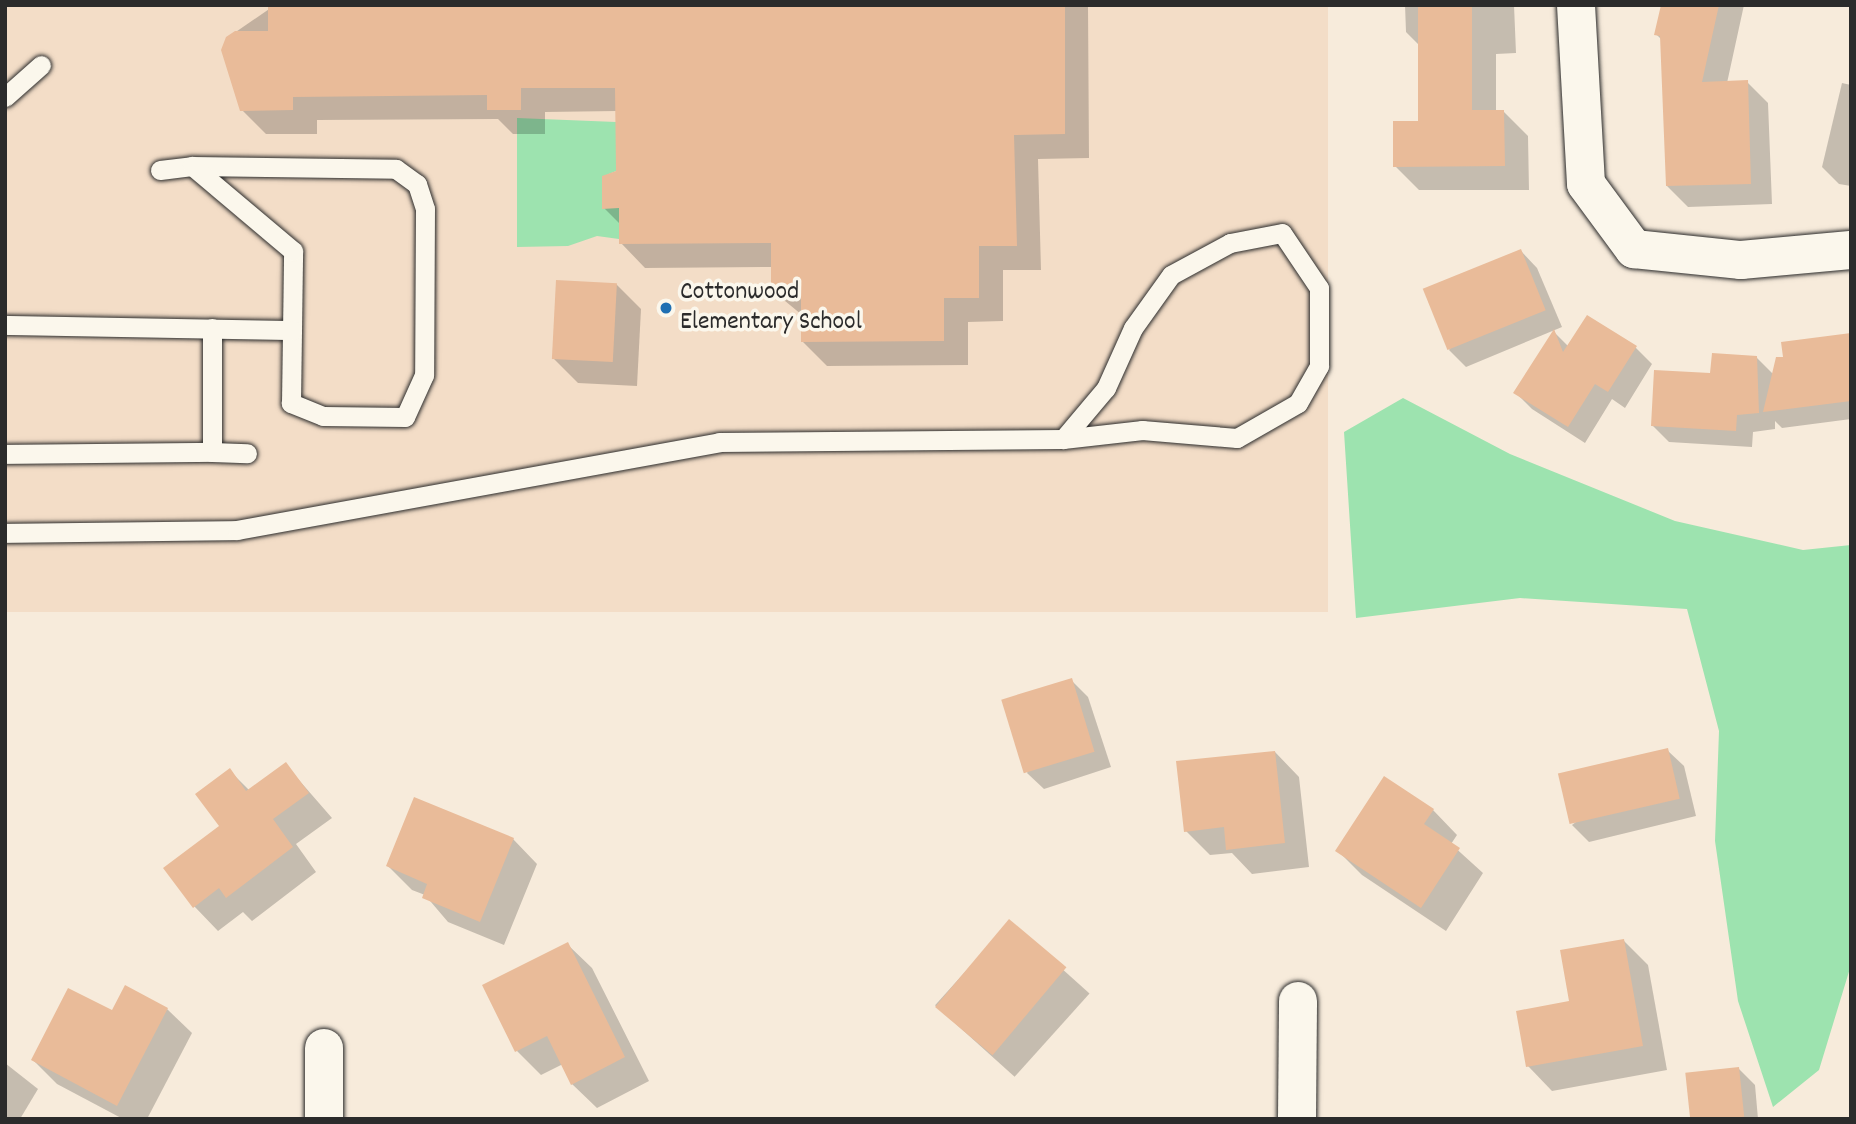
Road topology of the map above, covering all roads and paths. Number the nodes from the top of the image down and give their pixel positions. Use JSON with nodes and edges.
{"nodes":[{"id":1,"x":1576,"y":5,"type":"edge"},
{"id":2,"x":41,"y":65,"type":"dead end"},
{"id":3,"x":5,"y":97,"type":"edge"},
{"id":4,"x":192,"y":166,"type":"junction"},
{"id":5,"x":160,"y":170,"type":"dead end"},
{"id":6,"x":1851,"y":250,"type":"edge"},
{"id":7,"x":5,"y":325,"type":"edge"},
{"id":8,"x":212,"y":328,"type":"junction"},
{"id":9,"x":292,"y":330,"type":"junction"},
{"id":10,"x":1063,"y":439,"type":"junction"},
{"id":11,"x":212,"y":452,"type":"junction"},
{"id":12,"x":247,"y":453,"type":"dead end"},
{"id":13,"x":5,"y":454,"type":"edge"},
{"id":14,"x":5,"y":534,"type":"edge"},
{"id":15,"x":1298,"y":1001,"type":"dead end"},
{"id":16,"x":324,"y":1048,"type":"dead end"},
{"id":17,"x":324,"y":1119,"type":"edge"},
{"id":18,"x":1297,"y":1119,"type":"edge"}],
"edges":[{"from":1,"to":6,"type":"street"},
{"from":2,"to":3,"type":"lane"},
{"from":4,"to":5,"type":"lane"},
{"from":4,"to":9,"type":"lane"},
{"from":4,"to":9,"type":"lane"},
{"from":7,"to":8,"type":"lane"},
{"from":8,"to":9,"type":"lane"},
{"from":8,"to":11,"type":"lane"},
{"from":10,"to":10,"type":"lane"},
{"from":10,"to":14,"type":"lane"},
{"from":11,"to":12,"type":"lane"},
{"from":11,"to":13,"type":"lane"},
{"from":15,"to":18,"type":"street"},
{"from":16,"to":17,"type":"street"}]}
